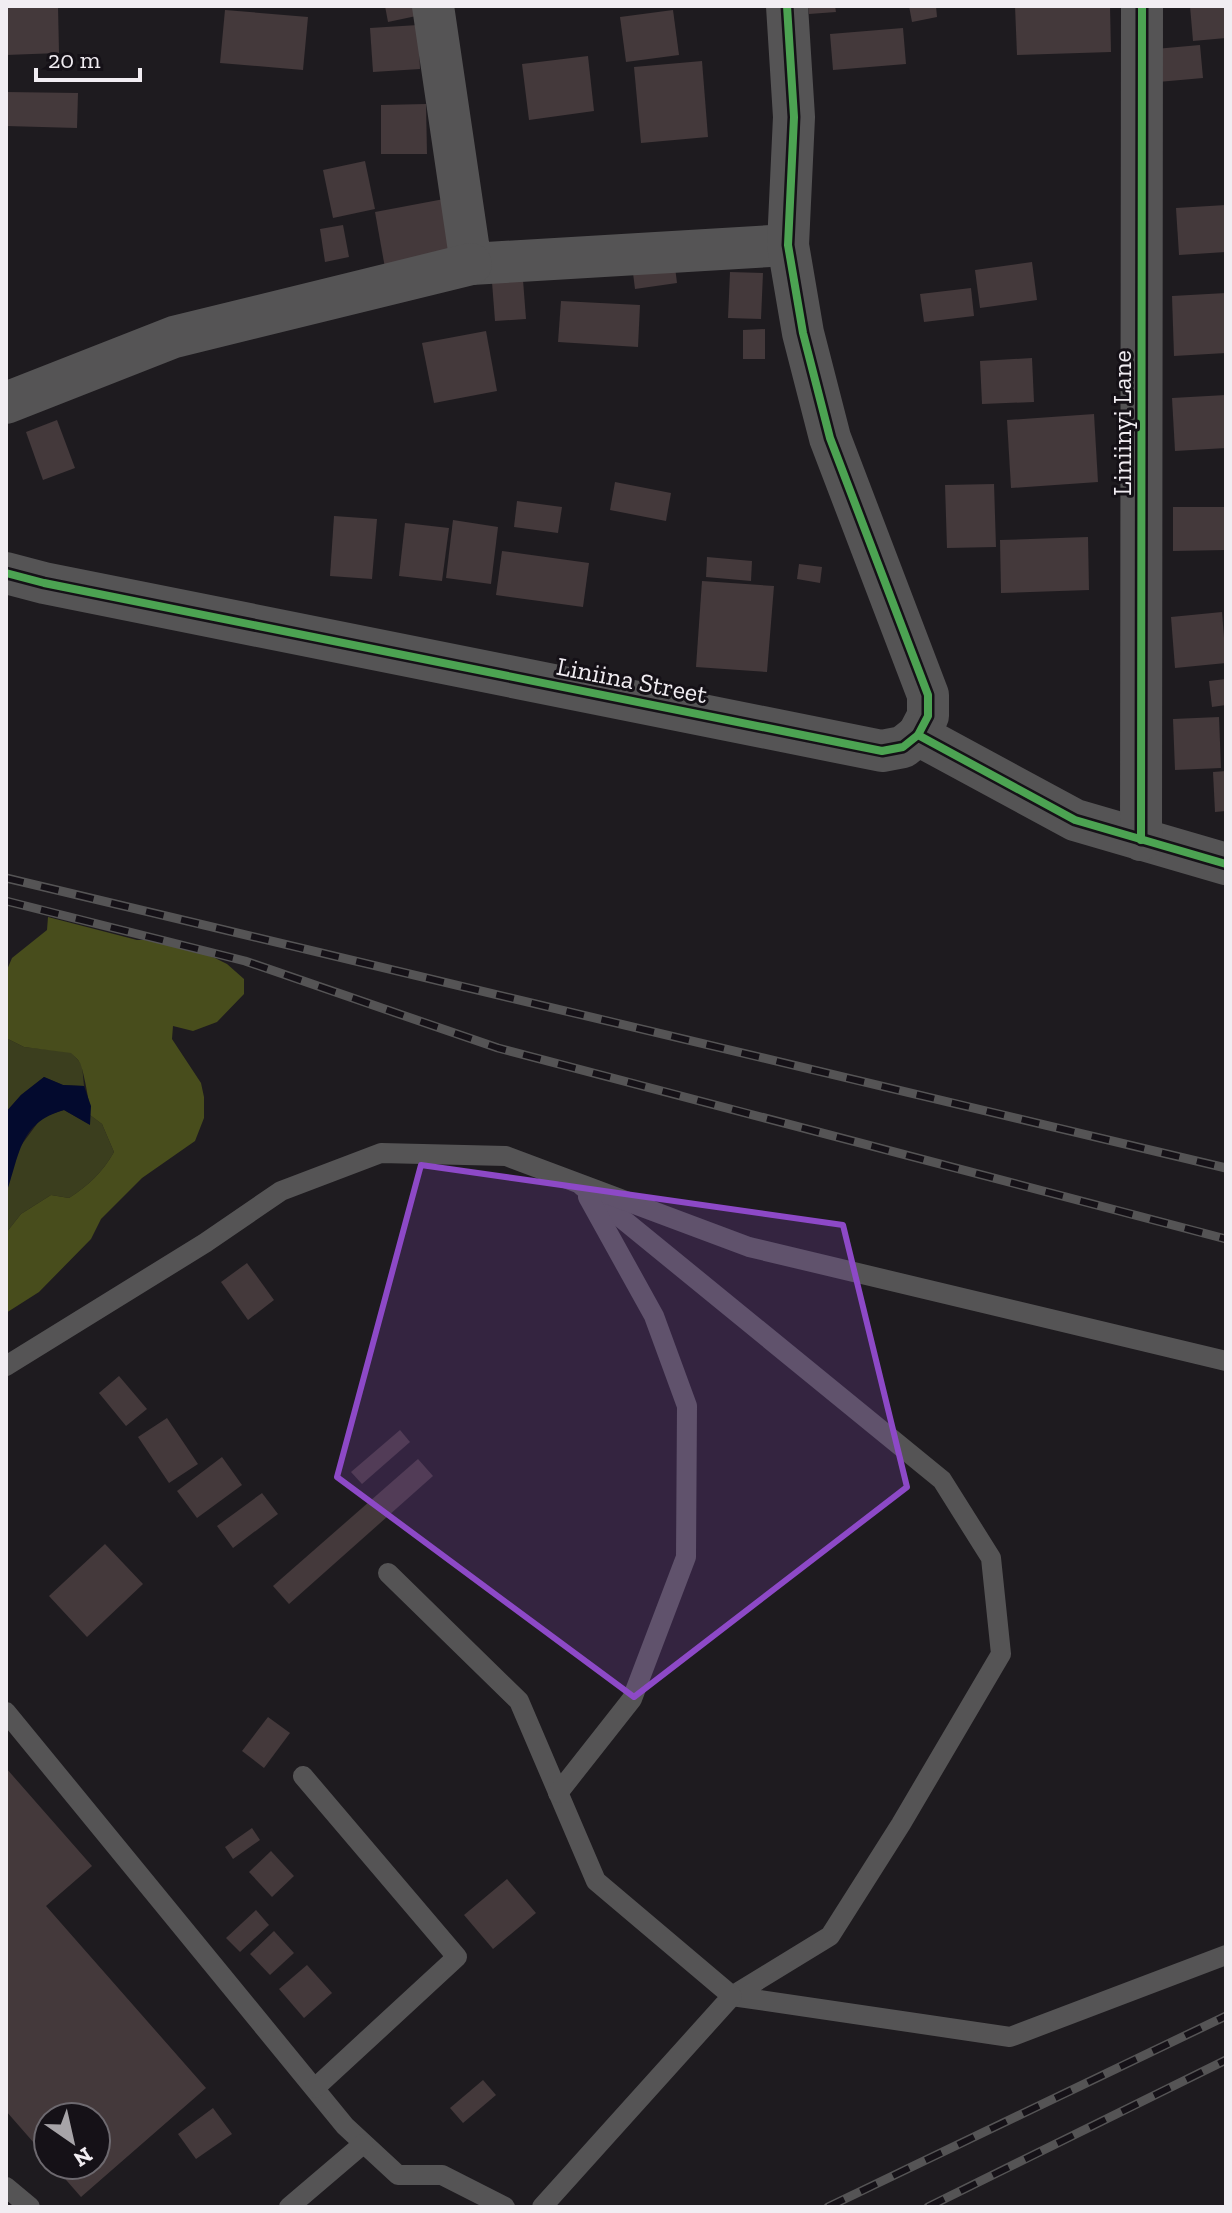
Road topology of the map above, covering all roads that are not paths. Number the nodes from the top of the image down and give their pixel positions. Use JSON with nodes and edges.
{"nodes":[{"id":1,"x":433,"y":6,"type":"edge"},
{"id":2,"x":787,"y":6,"type":"edge"},
{"id":3,"x":1142,"y":6,"type":"edge"},
{"id":4,"x":788,"y":245,"type":"junction"},
{"id":5,"x":471,"y":264,"type":"junction"},
{"id":6,"x":6,"y":403,"type":"edge"},
{"id":7,"x":6,"y":573,"type":"edge"},
{"id":8,"x":918,"y":735,"type":"junction"},
{"id":9,"x":1141,"y":840,"type":"junction"},
{"id":10,"x":1226,"y":864,"type":"edge"},
{"id":11,"x":582,"y":1186,"type":"junction"},
{"id":12,"x":1226,"y":1361,"type":"edge"},
{"id":13,"x":6,"y":1366,"type":"edge"},
{"id":14,"x":388,"y":1573,"type":"dead end"},
{"id":15,"x":6,"y":1712,"type":"edge"},
{"id":16,"x":303,"y":1776,"type":"dead end"},
{"id":17,"x":558,"y":1793,"type":"junction"},
{"id":18,"x":1226,"y":1955,"type":"edge"},
{"id":19,"x":732,"y":1996,"type":"junction"},
{"id":20,"x":315,"y":2088,"type":"junction"},
{"id":21,"x":363,"y":2144,"type":"junction"},
{"id":22,"x":6,"y":2187,"type":"edge"},
{"id":23,"x":30,"y":2207,"type":"edge"},
{"id":24,"x":289,"y":2207,"type":"edge"},
{"id":25,"x":505,"y":2207,"type":"edge"},
{"id":26,"x":542,"y":2207,"type":"edge"}],
"edges":[{"from":1,"to":5,"type":"street"},
{"from":2,"to":4,"type":"street"},
{"from":3,"to":9,"type":"street","name":"Liniinyi Lane"},
{"from":4,"to":5,"type":"street"},
{"from":4,"to":8,"type":"street"},
{"from":5,"to":6,"type":"street"},
{"from":7,"to":8,"type":"street","name":"Liniina Street"},
{"from":8,"to":9,"type":"street"},
{"from":9,"to":10,"type":"street"},
{"from":11,"to":12,"type":"lane"},
{"from":11,"to":13,"type":"lane"},
{"from":11,"to":17,"type":"lane"},
{"from":11,"to":19,"type":"lane"},
{"from":14,"to":17,"type":"lane"},
{"from":15,"to":20,"type":"lane"},
{"from":16,"to":20,"type":"lane"},
{"from":17,"to":19,"type":"lane"},
{"from":18,"to":19,"type":"lane"},
{"from":19,"to":26,"type":"lane"},
{"from":20,"to":21,"type":"lane"},
{"from":21,"to":24,"type":"lane"},
{"from":21,"to":25,"type":"lane"},
{"from":22,"to":23,"type":"lane"}]}
